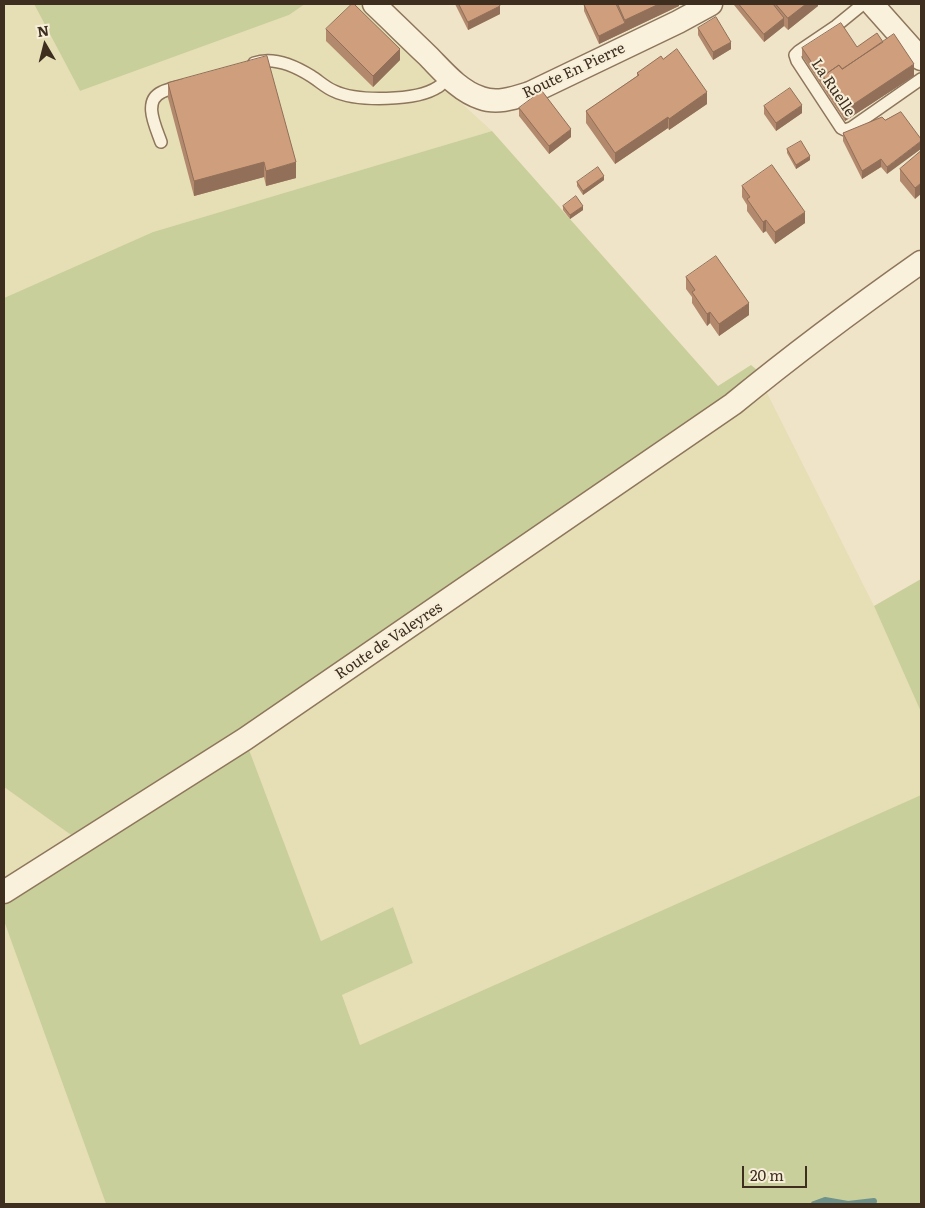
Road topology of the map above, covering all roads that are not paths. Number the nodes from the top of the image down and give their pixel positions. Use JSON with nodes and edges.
{"nodes":[{"id":1,"x":374,"y":4,"type":"edge"},
{"id":2,"x":711,"y":4,"type":"edge"},
{"id":3,"x":863,"y":4,"type":"edge"},
{"id":4,"x":872,"y":4,"type":"edge"},
{"id":5,"x":921,"y":59,"type":"edge"},
{"id":6,"x":240,"y":68,"type":"edge"},
{"id":7,"x":448,"y":76,"type":"junction"},
{"id":8,"x":921,"y":79,"type":"edge"},
{"id":9,"x":196,"y":82,"type":"edge"},
{"id":10,"x":161,"y":142,"type":"dead end"},
{"id":11,"x":921,"y":262,"type":"edge"},
{"id":12,"x":4,"y":892,"type":"edge"}],
"edges":[{"from":1,"to":7,"type":"street","name":"Route En Pierre"},
{"from":2,"to":7,"type":"street","name":"Route En Pierre"},
{"from":3,"to":8,"type":"lane","name":"La Ruelle"},
{"from":4,"to":5,"type":"street"},
{"from":6,"to":7,"type":"lane"},
{"from":9,"to":10,"type":"lane"},
{"from":11,"to":12,"type":"street","name":"Route de Valeyres"}]}
